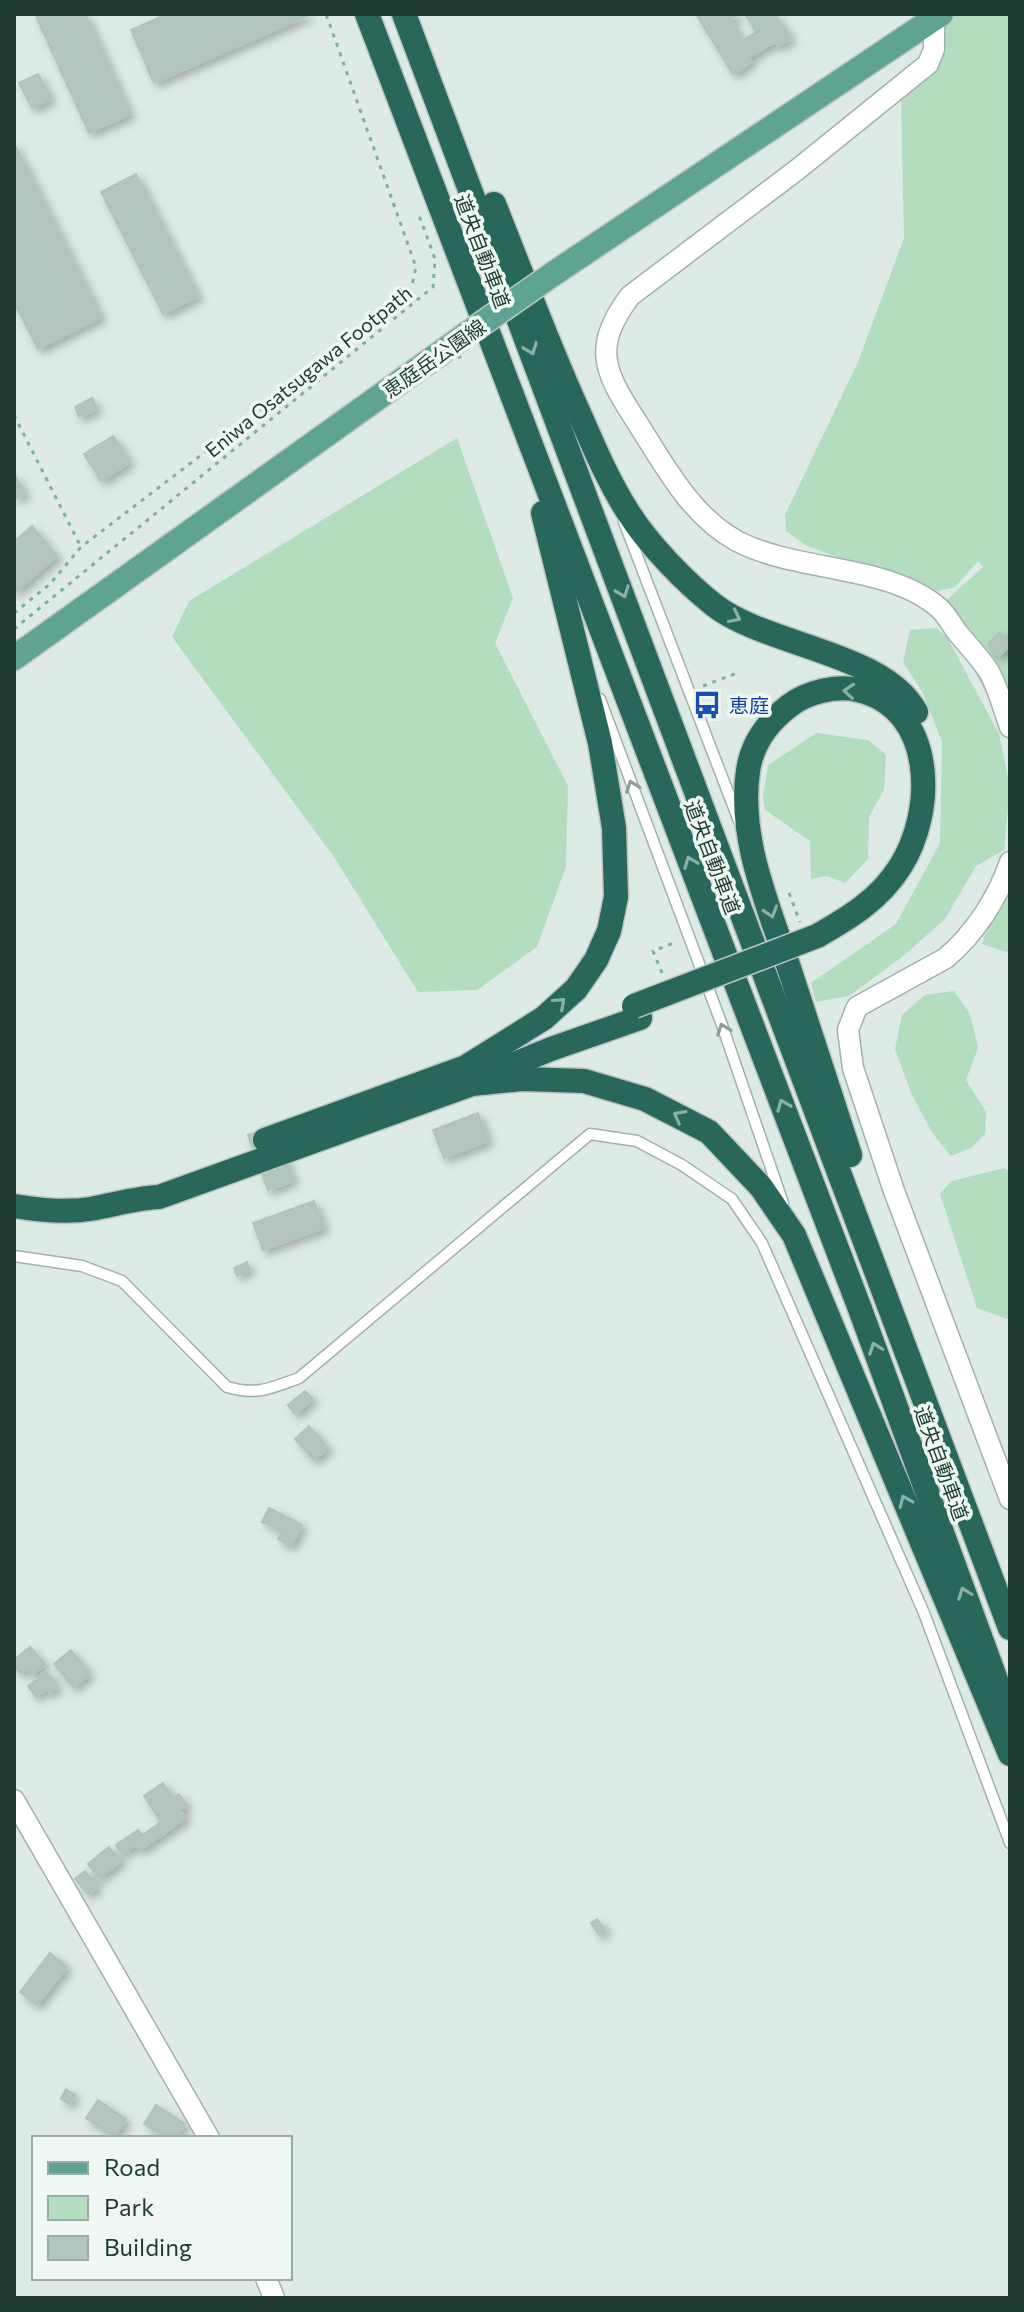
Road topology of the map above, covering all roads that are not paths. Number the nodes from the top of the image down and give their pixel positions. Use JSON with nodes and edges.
{"nodes":[{"id":1,"x":367,"y":14,"type":"edge"},
{"id":2,"x":404,"y":14,"type":"edge"},
{"id":3,"x":414,"y":14,"type":"edge"},
{"id":4,"x":938,"y":17,"type":"edge"},
{"id":5,"x":515,"y":397,"type":"junction"},
{"id":6,"x":600,"y":461,"type":"junction"},
{"id":7,"x":566,"y":605,"type":"junction"},
{"id":8,"x":14,"y":658,"type":"edge"},
{"id":9,"x":1010,"y":727,"type":"edge"},
{"id":10,"x":753,"y":860,"type":"junction"},
{"id":11,"x":1010,"y":862,"type":"edge"},
{"id":12,"x":813,"y":938,"type":"junction"},
{"id":13,"x":469,"y":1075,"type":"junction"},
{"id":14,"x":14,"y":1206,"type":"edge"},
{"id":15,"x":794,"y":1235,"type":"junction"},
{"id":16,"x":14,"y":1256,"type":"edge"},
{"id":17,"x":1010,"y":1499,"type":"edge"},
{"id":18,"x":1010,"y":1628,"type":"edge"},
{"id":19,"x":1010,"y":1718,"type":"edge"},
{"id":20,"x":1010,"y":1754,"type":"edge"},
{"id":21,"x":14,"y":1800,"type":"edge"},
{"id":22,"x":1010,"y":1843,"type":"edge"},
{"id":23,"x":208,"y":2136,"type":"edge"}],
"edges":[{"from":1,"to":5,"type":"highway","name":"道央自動車道"},
{"from":2,"to":18,"type":"highway","name":"道央自動車道","one_way":true},
{"from":3,"to":6,"type":"highway"},
{"from":4,"to":8,"type":"main road","name":"恵庭岳公園線","bridge":true},
{"from":4,"to":9,"type":"street"},
{"from":5,"to":7,"type":"highway"},
{"from":19,"to":5,"type":"highway","name":"道央自動車道","one_way":true},
{"from":6,"to":10,"type":"lane"},
{"from":6,"to":12,"type":"highway","one_way":true},
{"from":13,"to":7,"type":"highway","one_way":true},
{"from":15,"to":7,"type":"lane","one_way":true},
{"from":12,"to":10,"type":"highway","one_way":true},
{"from":10,"to":18,"type":"highway","one_way":true},
{"from":11,"to":17,"type":"street"},
{"from":12,"to":13,"type":"highway","bridge":true},
{"from":13,"to":14,"type":"highway"},
{"from":15,"to":13,"type":"highway","one_way":true},
{"from":20,"to":15,"type":"highway","one_way":true},
{"from":16,"to":22,"type":"lane"},
{"from":21,"to":23,"type":"street"}]}
